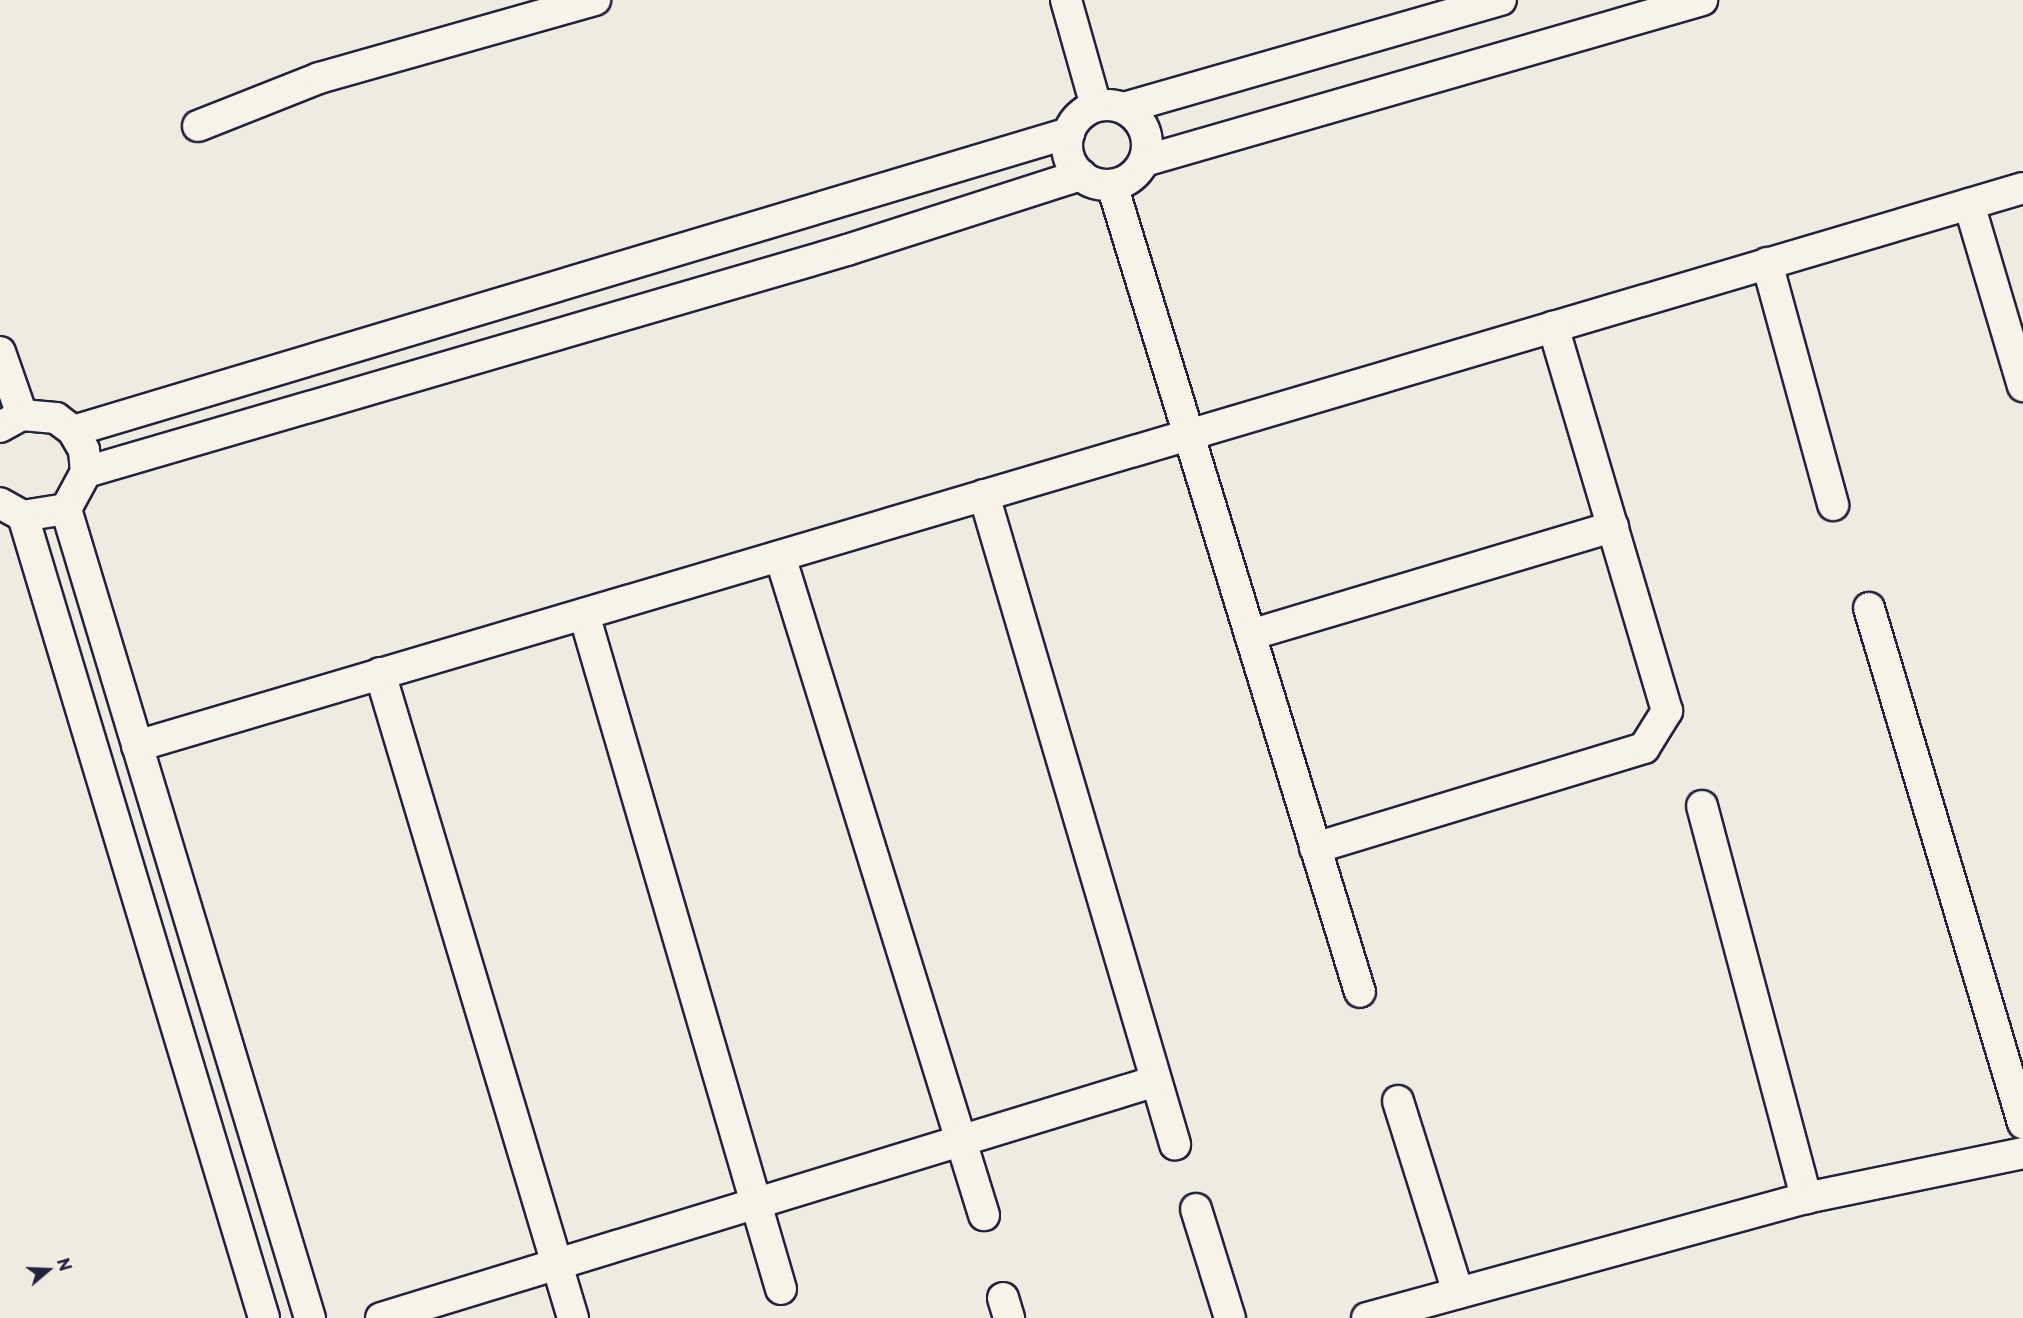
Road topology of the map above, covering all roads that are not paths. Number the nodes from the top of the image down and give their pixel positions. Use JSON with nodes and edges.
{"nodes":[{"id":1,"x":595,"y":0,"type":"edge"},
{"id":2,"x":1066,"y":0,"type":"edge"},
{"id":3,"x":1501,"y":0,"type":"edge"},
{"id":4,"x":1702,"y":0,"type":"edge"},
{"id":5,"x":1110,"y":107,"type":"junction"},
{"id":6,"x":198,"y":126,"type":"dead end"},
{"id":7,"x":1069,"y":133,"type":"junction"},
{"id":8,"x":1144,"y":161,"type":"junction"},
{"id":9,"x":1081,"y":175,"type":"junction"},
{"id":10,"x":1112,"y":185,"type":"junction"},
{"id":11,"x":2023,"y":188,"type":"edge"},
{"id":12,"x":1969,"y":204,"type":"junction"},
{"id":13,"x":1767,"y":263,"type":"junction"},
{"id":14,"x":1553,"y":327,"type":"junction"},
{"id":15,"x":0,"y":351,"type":"edge"},
{"id":16,"x":2023,"y":386,"type":"edge"},
{"id":17,"x":11,"y":421,"type":"edge"},
{"id":18,"x":73,"y":431,"type":"junction"},
{"id":19,"x":1189,"y":435,"type":"junction"},
{"id":20,"x":86,"y":471,"type":"junction"},
{"id":21,"x":984,"y":495,"type":"junction"},
{"id":22,"x":1833,"y":505,"type":"dead end"},
{"id":23,"x":66,"y":509,"type":"junction"},
{"id":24,"x":11,"y":510,"type":"edge"},
{"id":25,"x":1613,"y":527,"type":"junction"},
{"id":26,"x":780,"y":556,"type":"junction"},
{"id":27,"x":1869,"y":608,"type":"dead end"},
{"id":28,"x":584,"y":614,"type":"junction"},
{"id":29,"x":1250,"y":635,"type":"junction"},
{"id":30,"x":380,"y":673,"type":"junction"},
{"id":31,"x":137,"y":746,"type":"junction"},
{"id":32,"x":1702,"y":806,"type":"dead end"},
{"id":33,"x":1316,"y":848,"type":"junction"},
{"id":34,"x":1360,"y":992,"type":"dead end"},
{"id":35,"x":1156,"y":1081,"type":"junction"},
{"id":36,"x":1398,"y":1101,"type":"dead end"},
{"id":37,"x":2023,"y":1123,"type":"edge"},
{"id":38,"x":961,"y":1140,"type":"junction"},
{"id":39,"x":1175,"y":1144,"type":"dead end"},
{"id":40,"x":2023,"y":1153,"type":"edge"},
{"id":41,"x":1806,"y":1198,"type":"junction"},
{"id":42,"x":756,"y":1203,"type":"junction"},
{"id":43,"x":1197,"y":1209,"type":"dead end"},
{"id":44,"x":984,"y":1215,"type":"dead end"},
{"id":45,"x":557,"y":1264,"type":"junction"},
{"id":46,"x":781,"y":1288,"type":"dead end"},
{"id":47,"x":1458,"y":1293,"type":"junction"},
{"id":48,"x":264,"y":1318,"type":"edge"},
{"id":49,"x":310,"y":1318,"type":"edge"},
{"id":50,"x":381,"y":1318,"type":"edge"},
{"id":51,"x":573,"y":1318,"type":"edge"},
{"id":52,"x":1230,"y":1318,"type":"edge"},
{"id":53,"x":1367,"y":1318,"type":"edge"}],
"edges":[{"from":1,"to":6,"type":"street"},
{"from":2,"to":5,"type":"street"},
{"from":3,"to":5,"type":"street"},
{"from":4,"to":8,"type":"street"},
{"from":5,"to":7,"type":"street"},
{"from":5,"to":8,"type":"street"},
{"from":7,"to":9,"type":"street"},
{"from":7,"to":18,"type":"street"},
{"from":8,"to":10,"type":"street"},
{"from":9,"to":10,"type":"street"},
{"from":9,"to":20,"type":"street"},
{"from":10,"to":19,"type":"street"},
{"from":11,"to":12,"type":"street"},
{"from":12,"to":13,"type":"street"},
{"from":12,"to":16,"type":"street"},
{"from":13,"to":14,"type":"street"},
{"from":13,"to":22,"type":"street"},
{"from":14,"to":19,"type":"street"},
{"from":14,"to":25,"type":"street"},
{"from":15,"to":17,"type":"street"},
{"from":17,"to":18,"type":"street"},
{"from":18,"to":20,"type":"street"},
{"from":19,"to":21,"type":"street"},
{"from":19,"to":29,"type":"street"},
{"from":20,"to":23,"type":"street"},
{"from":21,"to":26,"type":"street"},
{"from":21,"to":35,"type":"street"},
{"from":23,"to":24,"type":"street"},
{"from":23,"to":31,"type":"street"},
{"from":24,"to":48,"type":"street"},
{"from":25,"to":29,"type":"street"},
{"from":25,"to":33,"type":"street"},
{"from":26,"to":28,"type":"street"},
{"from":26,"to":38,"type":"street"},
{"from":27,"to":37,"type":"street"},
{"from":28,"to":30,"type":"street"},
{"from":28,"to":42,"type":"street"},
{"from":29,"to":33,"type":"street"},
{"from":30,"to":31,"type":"street"},
{"from":30,"to":45,"type":"street"},
{"from":31,"to":49,"type":"street"},
{"from":32,"to":41,"type":"street"},
{"from":33,"to":34,"type":"street"},
{"from":35,"to":38,"type":"street"},
{"from":35,"to":39,"type":"street"},
{"from":36,"to":47,"type":"street"},
{"from":38,"to":42,"type":"street"},
{"from":38,"to":44,"type":"street"},
{"from":40,"to":41,"type":"street"},
{"from":41,"to":47,"type":"street"},
{"from":42,"to":45,"type":"street"},
{"from":42,"to":46,"type":"street"},
{"from":43,"to":52,"type":"street"},
{"from":45,"to":50,"type":"street"},
{"from":45,"to":51,"type":"street"},
{"from":47,"to":53,"type":"street"}]}
